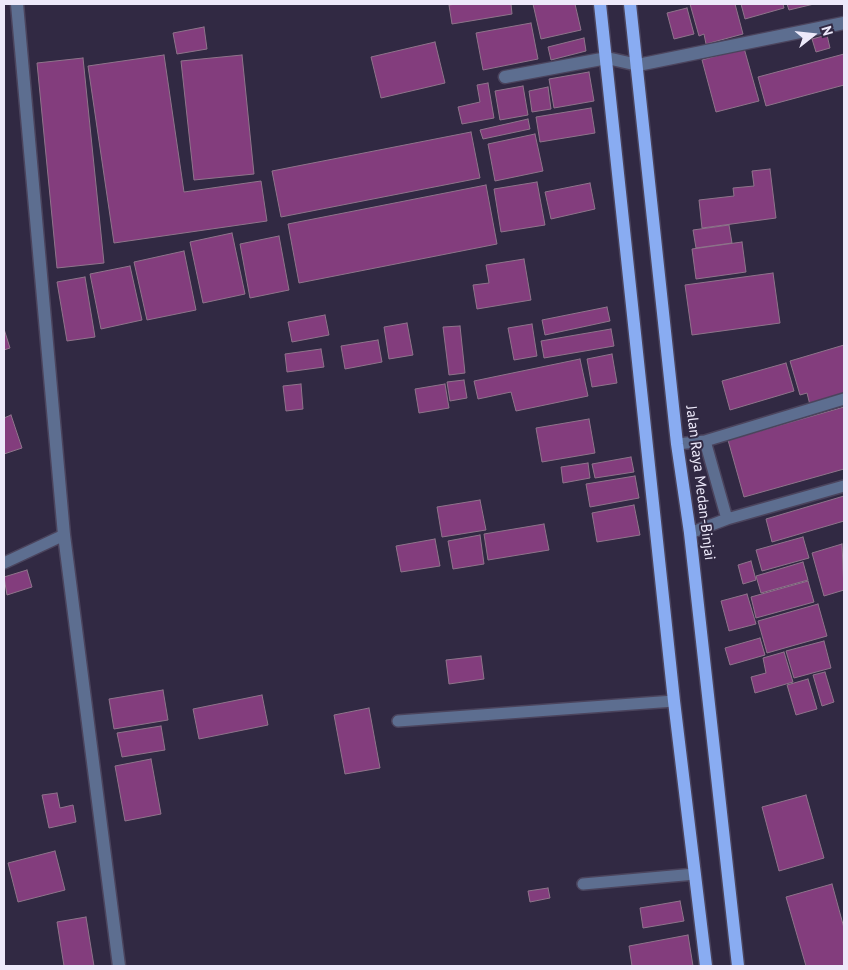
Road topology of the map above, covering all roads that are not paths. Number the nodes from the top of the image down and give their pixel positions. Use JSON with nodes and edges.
{"nodes":[{"id":1,"x":16,"y":4,"type":"edge"},
{"id":2,"x":600,"y":4,"type":"edge"},
{"id":3,"x":630,"y":4,"type":"edge"},
{"id":4,"x":844,"y":22,"type":"edge"},
{"id":5,"x":607,"y":58,"type":"junction"},
{"id":6,"x":638,"y":65,"type":"junction"},
{"id":7,"x":505,"y":77,"type":"dead end"},
{"id":8,"x":844,"y":400,"type":"edge"},
{"id":9,"x":705,"y":441,"type":"junction"},
{"id":10,"x":678,"y":444,"type":"junction"},
{"id":11,"x":844,"y":486,"type":"edge"},
{"id":12,"x":727,"y":519,"type":"junction"},
{"id":13,"x":690,"y":533,"type":"junction"},
{"id":14,"x":64,"y":535,"type":"junction"},
{"id":15,"x":4,"y":563,"type":"edge"},
{"id":16,"x":674,"y":701,"type":"junction"},
{"id":17,"x":398,"y":721,"type":"dead end"},
{"id":18,"x":695,"y":874,"type":"junction"},
{"id":19,"x":583,"y":884,"type":"dead end"},
{"id":20,"x":119,"y":966,"type":"edge"},
{"id":21,"x":706,"y":966,"type":"edge"},
{"id":22,"x":738,"y":966,"type":"edge"}],
"edges":[{"from":1,"to":14,"type":"street"},
{"from":2,"to":5,"type":"main road"},
{"from":3,"to":6,"type":"main road","name":"Jalan Raya Medan-Binjai"},
{"from":4,"to":6,"type":"street"},
{"from":5,"to":6,"type":"street"},
{"from":5,"to":7,"type":"street"},
{"from":5,"to":16,"type":"main road"},
{"from":6,"to":10,"type":"main road","name":"Jalan Raya Medan-Binjai"},
{"from":8,"to":9,"type":"lane"},
{"from":9,"to":10,"type":"lane"},
{"from":9,"to":12,"type":"lane"},
{"from":10,"to":13,"type":"main road","name":"Jalan Raya Medan-Binjai"},
{"from":11,"to":12,"type":"lane"},
{"from":12,"to":13,"type":"lane"},
{"from":13,"to":22,"type":"main road","name":"Jalan Raya Medan-Binjai"},
{"from":14,"to":15,"type":"lane"},
{"from":14,"to":20,"type":"street"},
{"from":16,"to":17,"type":"lane"},
{"from":16,"to":18,"type":"main road"},
{"from":18,"to":19,"type":"lane"},
{"from":18,"to":21,"type":"main road"}]}
